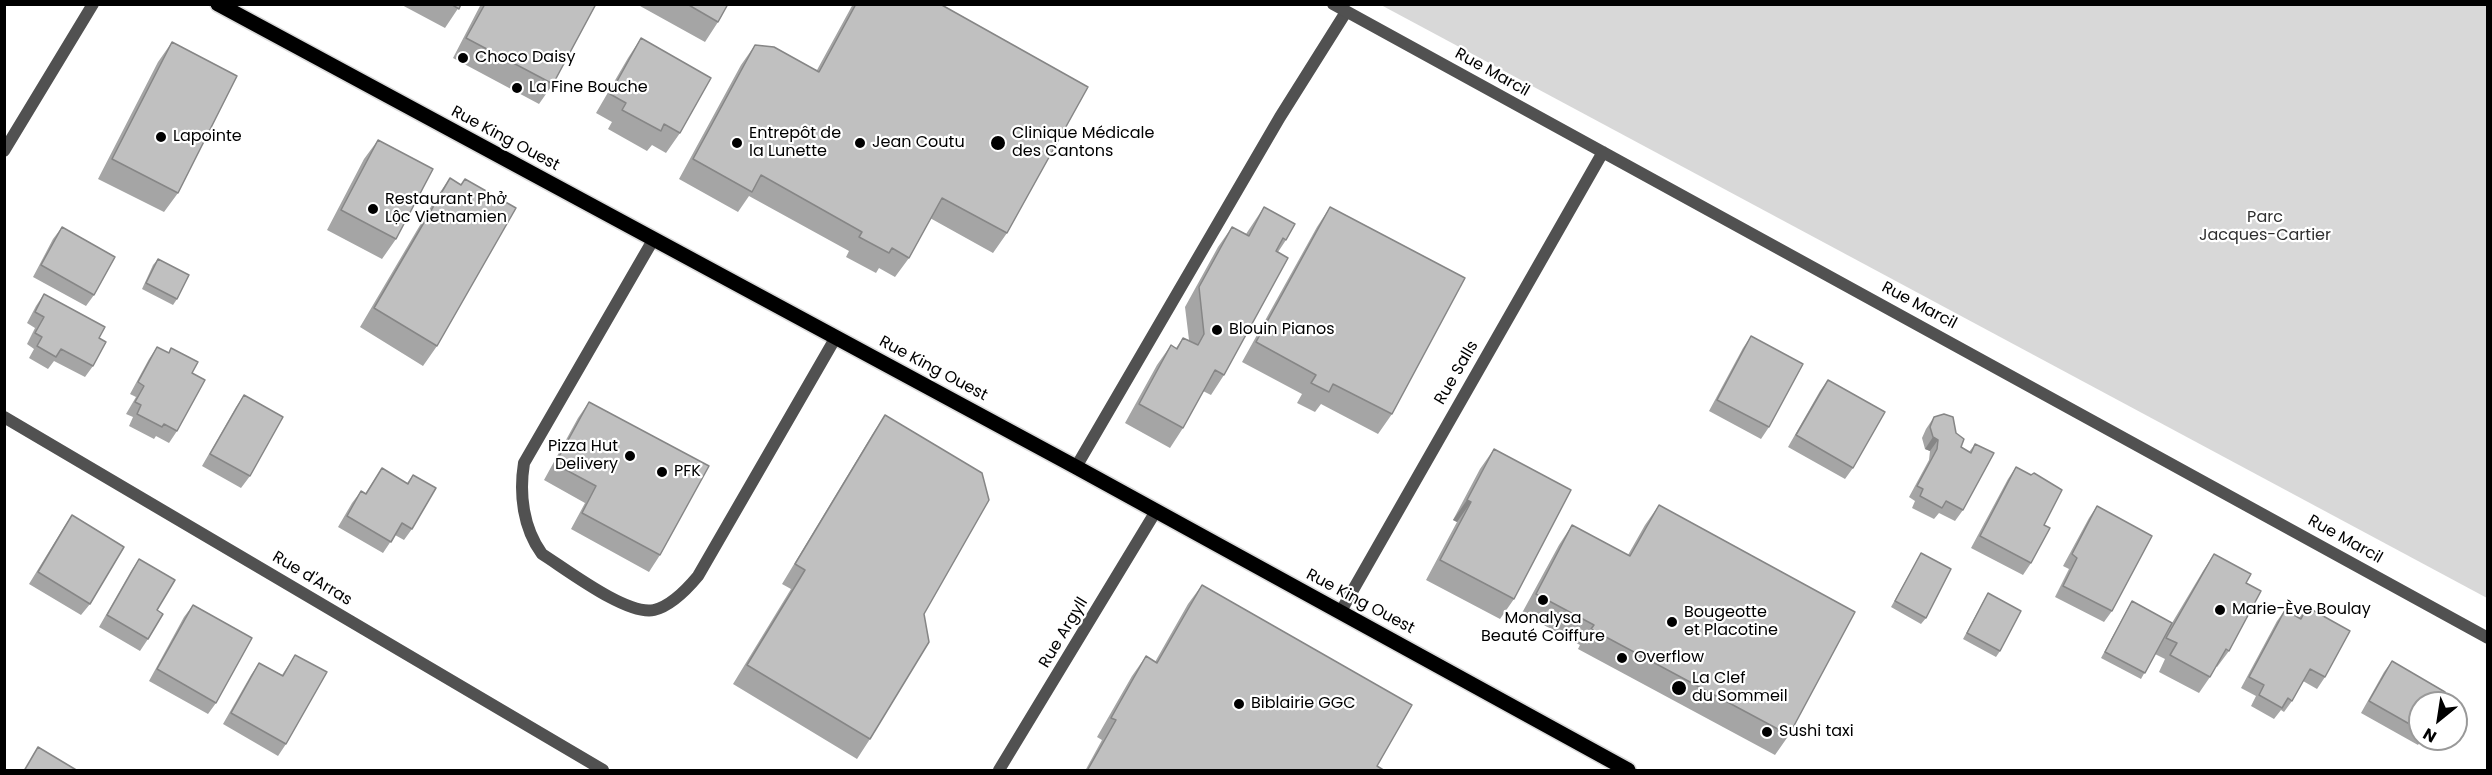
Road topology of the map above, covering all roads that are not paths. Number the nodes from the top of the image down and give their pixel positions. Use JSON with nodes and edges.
{"nodes":[{"id":1,"x":93,"y":4,"type":"edge"},
{"id":2,"x":218,"y":4,"type":"edge"},
{"id":3,"x":1333,"y":4,"type":"edge"},
{"id":4,"x":1346,"y":12,"type":"junction"},
{"id":5,"x":4,"y":151,"type":"edge"},
{"id":6,"x":1602,"y":152,"type":"junction"},
{"id":7,"x":653,"y":240,"type":"junction"},
{"id":8,"x":836,"y":337,"type":"junction"},
{"id":9,"x":4,"y":417,"type":"edge"},
{"id":10,"x":1076,"y":467,"type":"junction"},
{"id":11,"x":1156,"y":511,"type":"junction"},
{"id":12,"x":1341,"y":611,"type":"junction"},
{"id":13,"x":2487,"y":638,"type":"edge"},
{"id":14,"x":603,"y":771,"type":"edge"},
{"id":15,"x":999,"y":771,"type":"edge"},
{"id":16,"x":1628,"y":771,"type":"edge"}],
"edges":[{"from":1,"to":5,"type":"street"},
{"from":2,"to":7,"type":"main road","name":"Rue King Ouest"},
{"from":3,"to":4,"type":"street","name":"Rue Marcil"},
{"from":4,"to":6,"type":"street","name":"Rue Marcil"},
{"from":4,"to":10,"type":"street"},
{"from":6,"to":12,"type":"street","name":"Rue Salls"},
{"from":6,"to":13,"type":"street","name":"Rue Marcil"},
{"from":7,"to":8,"type":"main road","name":"Rue King Ouest"},
{"from":7,"to":8,"type":"street"},
{"from":8,"to":10,"type":"main road","name":"Rue King Ouest"},
{"from":9,"to":14,"type":"street","name":"Rue d'Arras"},
{"from":10,"to":11,"type":"main road","name":"Rue King Ouest"},
{"from":11,"to":12,"type":"main road","name":"Rue King Ouest"},
{"from":11,"to":15,"type":"street","name":"Rue Argyll"},
{"from":12,"to":16,"type":"main road","name":"Rue King Ouest"}]}
